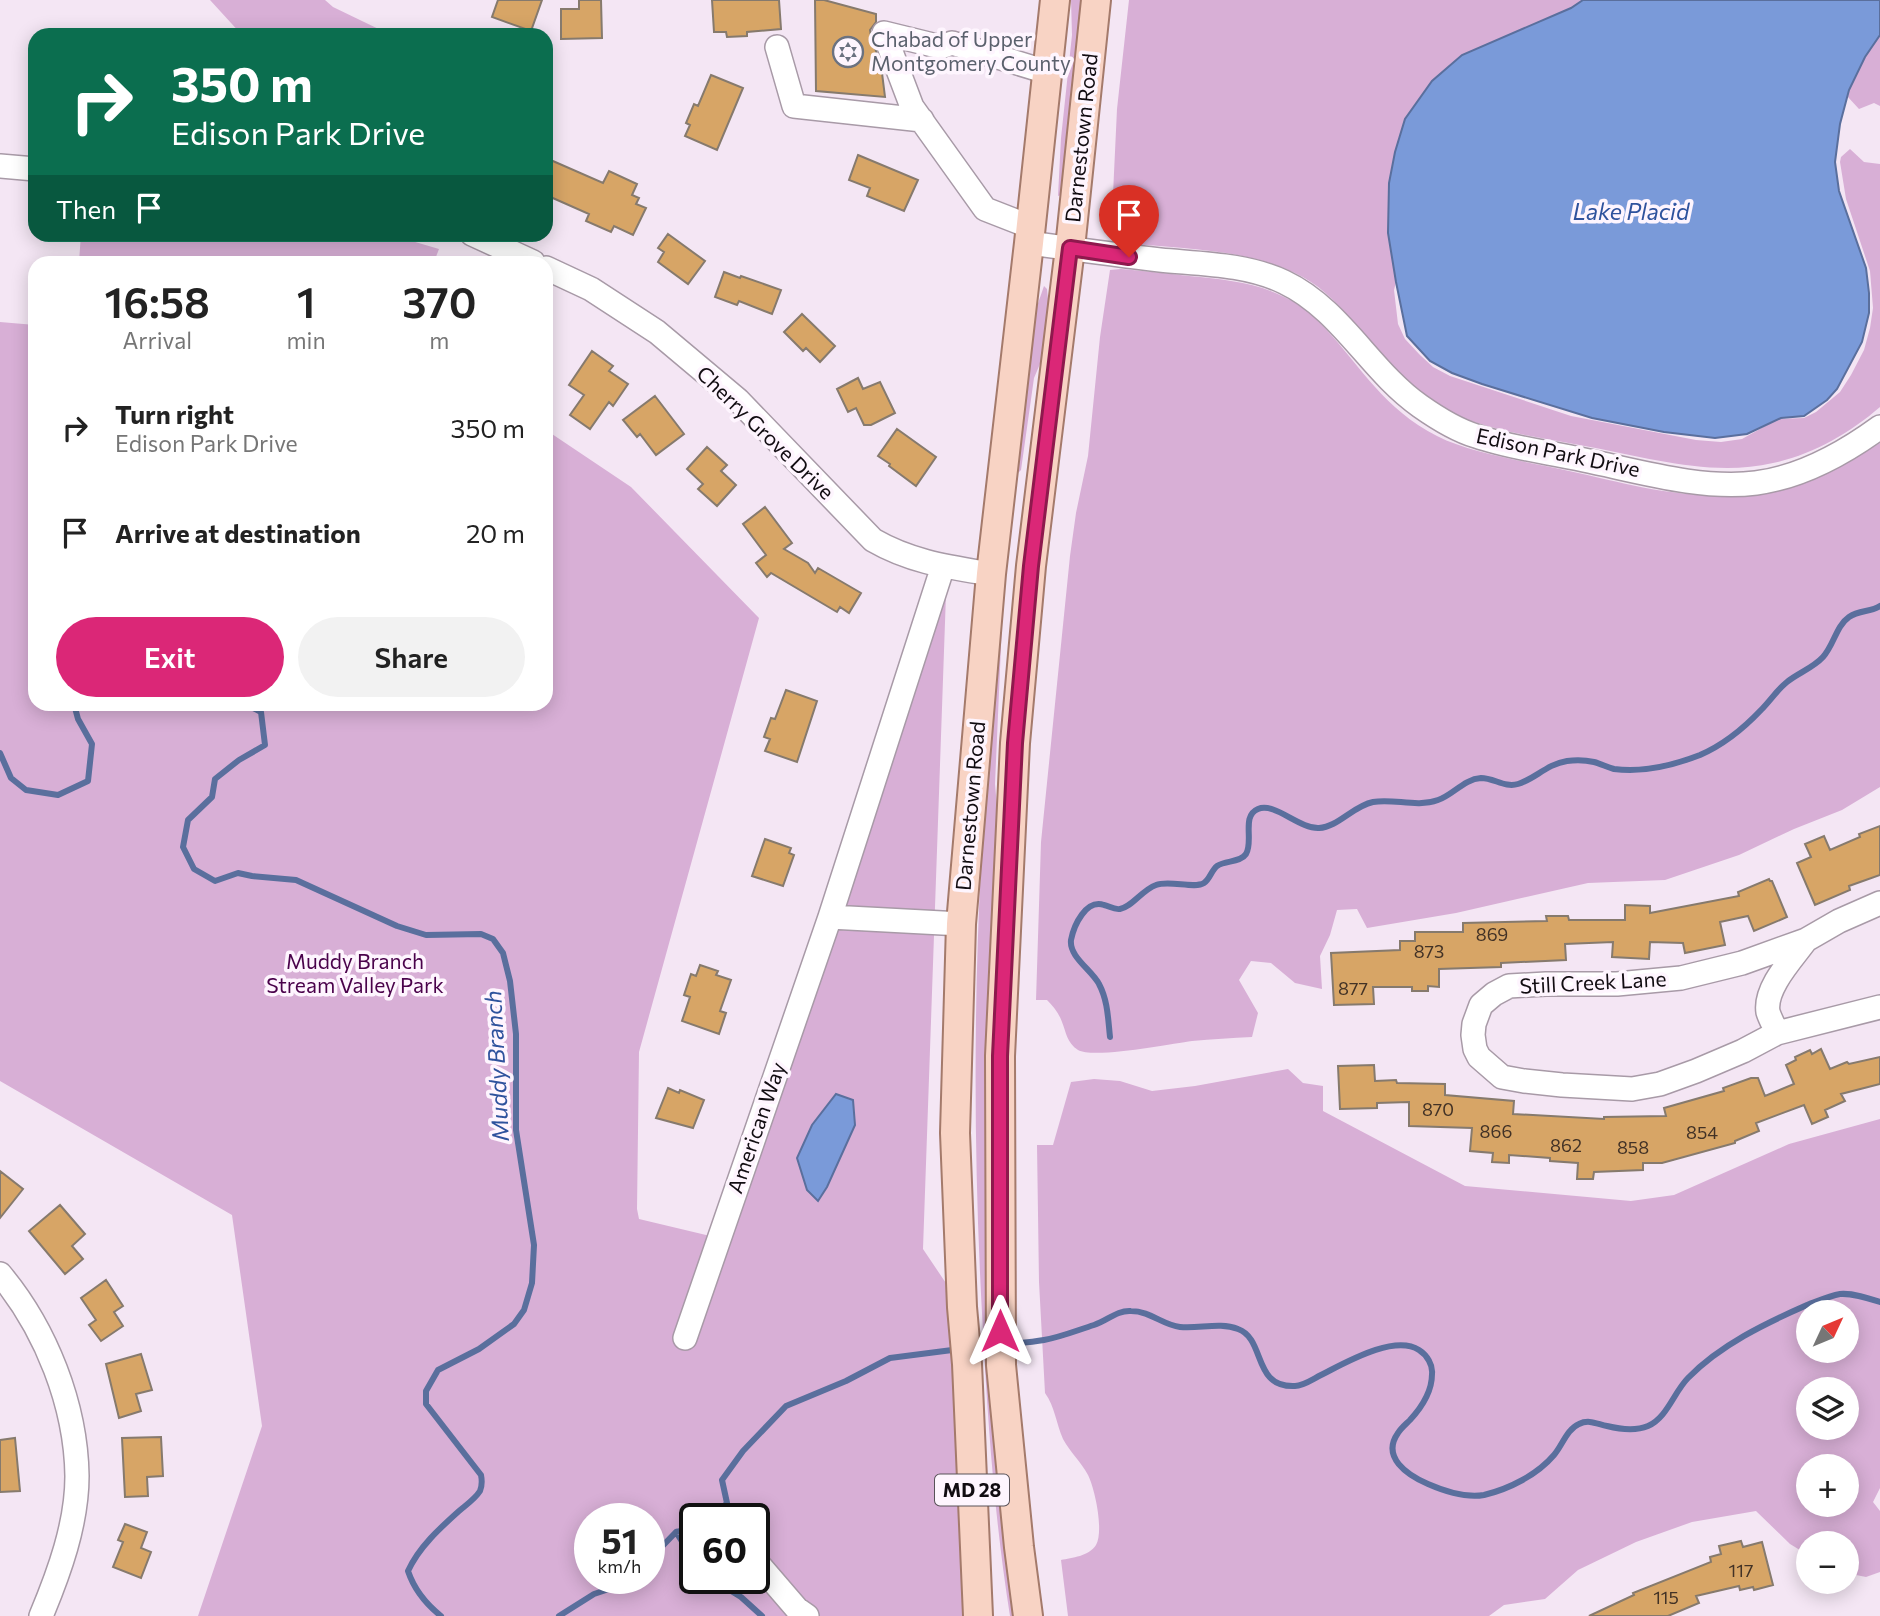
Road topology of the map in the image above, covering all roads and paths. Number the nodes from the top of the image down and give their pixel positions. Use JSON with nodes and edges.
{"nodes":[{"id":1,"x":1055,"y":0,"type":"edge"},
{"id":2,"x":1096,"y":0,"type":"edge"},
{"id":3,"x":777,"y":47,"type":"dead end"},
{"id":4,"x":1047,"y":72,"type":"junction"},
{"id":5,"x":922,"y":120,"type":"junction"},
{"id":6,"x":0,"y":166,"type":"edge"},
{"id":7,"x":28,"y":168,"type":"edge"},
{"id":8,"x":1030,"y":235,"type":"junction"},
{"id":9,"x":489,"y":242,"type":"edge"},
{"id":10,"x":1070,"y":248,"type":"junction"},
{"id":11,"x":520,"y":256,"type":"edge"},
{"id":12,"x":553,"y":271,"type":"edge"},
{"id":13,"x":1880,"y":427,"type":"edge"},
{"id":14,"x":943,"y":566,"type":"junction"},
{"id":15,"x":991,"y":574,"type":"junction"},
{"id":16,"x":1880,"y":902,"type":"edge"},
{"id":17,"x":830,"y":917,"type":"junction"},
{"id":18,"x":961,"y":924,"type":"junction"},
{"id":19,"x":1806,"y":940,"type":"junction"},
{"id":20,"x":1880,"y":1007,"type":"edge"},
{"id":21,"x":1777,"y":1033,"type":"junction"},
{"id":22,"x":0,"y":1274,"type":"edge"},
{"id":23,"x":685,"y":1338,"type":"dead end"},
{"id":24,"x":770,"y":1578,"type":"edge"},
{"id":25,"x":41,"y":1616,"type":"edge"},
{"id":26,"x":807,"y":1616,"type":"edge"},
{"id":27,"x":978,"y":1616,"type":"edge"},
{"id":28,"x":1028,"y":1616,"type":"edge"}],
"edges":[{"from":1,"to":4,"type":"main road","name":"Darnestown Road","number":"MD 28"},
{"from":2,"to":10,"type":"main road","name":"Darnestown Road","number":"MD 28"},
{"from":3,"to":5,"type":"street"},
{"from":4,"to":5,"type":"street","name":"Edison Park Drive"},
{"from":4,"to":8,"type":"main road","name":"Darnestown Road","number":"MD 28"},
{"from":5,"to":8,"type":"street","name":"Edison Park Drive"},
{"from":6,"to":7,"type":"street"},
{"from":8,"to":10,"type":"street","name":"Edison Park Drive"},
{"from":8,"to":15,"type":"main road","name":"Darnestown Road","number":"MD 28"},
{"from":9,"to":11,"type":"street"},
{"from":10,"to":13,"type":"street","name":"Edison Park Drive"},
{"from":10,"to":28,"type":"main road","name":"Darnestown Road","number":"MD 28"},
{"from":12,"to":14,"type":"street","name":"Cherry Grove Drive"},
{"from":14,"to":15,"type":"street","name":"Cherry Grove Drive"},
{"from":14,"to":17,"type":"street","name":"American Way"},
{"from":15,"to":18,"type":"main road","name":"Darnestown Road","number":"MD 28"},
{"from":16,"to":19,"type":"street","name":"Still Creek Lane"},
{"from":17,"to":18,"type":"street"},
{"from":17,"to":23,"type":"street","name":"American Way"},
{"from":18,"to":27,"type":"main road","name":"Darnestown Road","number":"MD 28"},
{"from":19,"to":21,"type":"street"},
{"from":19,"to":21,"type":"street","name":"Still Creek Lane"},
{"from":20,"to":21,"type":"street","name":"Still Creek Lane"},
{"from":22,"to":25,"type":"street"},
{"from":24,"to":26,"type":"street"}]}
